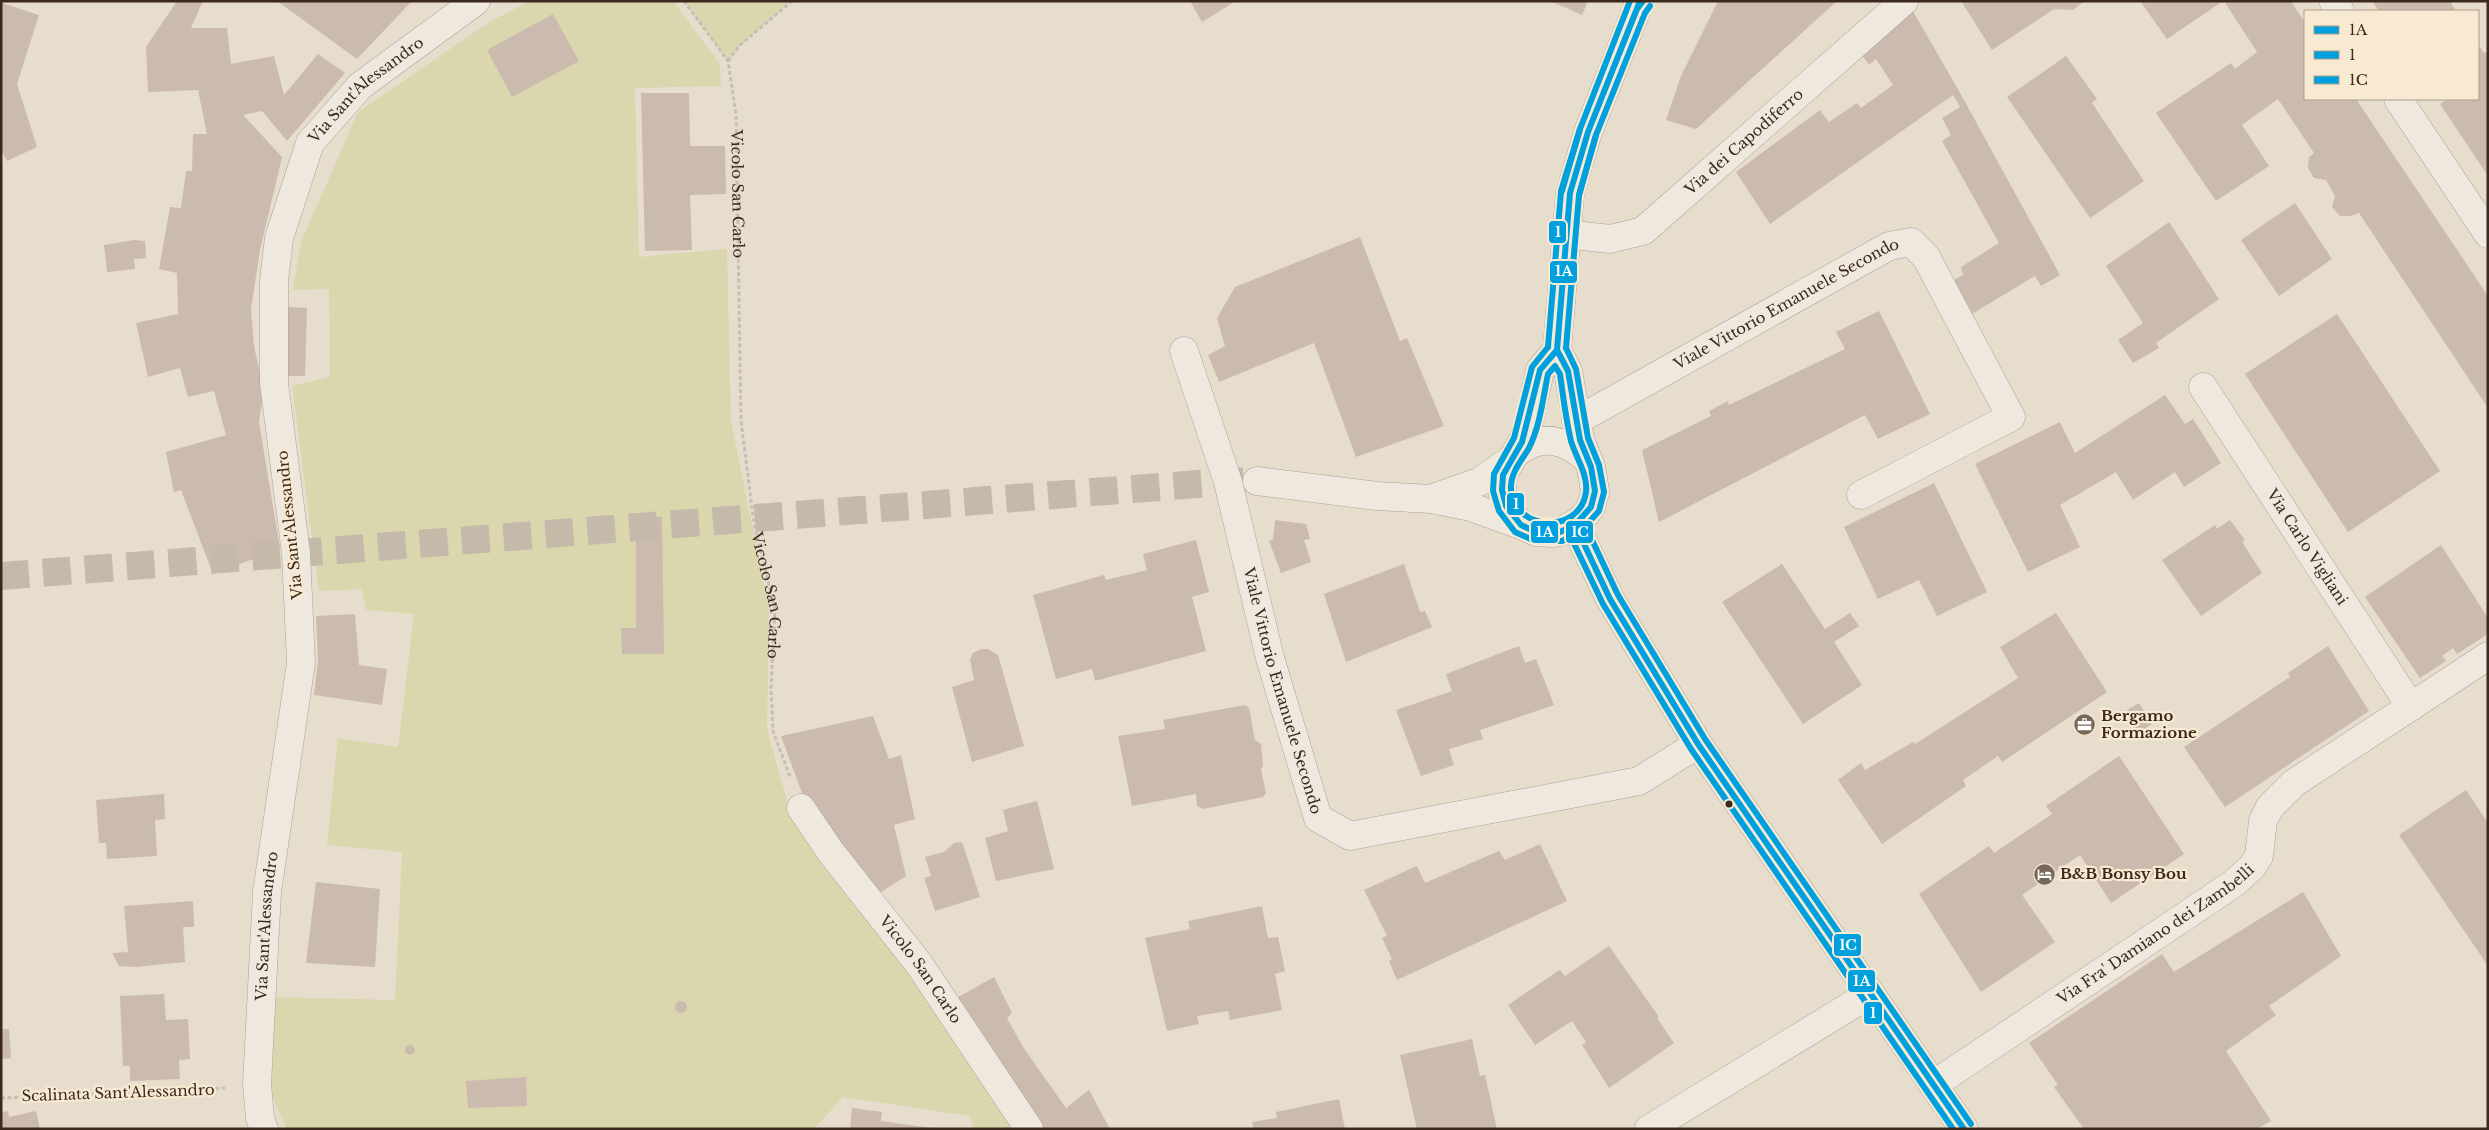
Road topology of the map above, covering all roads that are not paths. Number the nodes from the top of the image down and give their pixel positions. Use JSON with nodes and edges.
{"nodes":[{"id":1,"x":476,"y":1,"type":"edge"},
{"id":2,"x":1904,"y":1,"type":"edge"},
{"id":3,"x":1640,"y":4,"type":"edge"},
{"id":4,"x":2399,"y":100,"type":"edge"},
{"id":5,"x":1566,"y":234,"type":"junction"},
{"id":6,"x":2488,"y":234,"type":"edge"},
{"id":7,"x":1557,"y":350,"type":"junction"},
{"id":8,"x":1184,"y":351,"type":"dead end"},
{"id":9,"x":2203,"y":387,"type":"dead end"},
{"id":10,"x":1576,"y":421,"type":"junction"},
{"id":11,"x":1513,"y":456,"type":"junction"},
{"id":12,"x":1588,"y":460,"type":"junction"},
{"id":13,"x":1257,"y":481,"type":"tunnel mouth"},
{"id":14,"x":1861,"y":495,"type":"dead end"},
{"id":15,"x":1431,"y":499,"type":"junction"},
{"id":16,"x":1521,"y":525,"type":"junction"},
{"id":17,"x":1575,"y":525,"type":"junction"},
{"id":18,"x":2488,"y":656,"type":"edge"},
{"id":19,"x":2411,"y":707,"type":"junction"},
{"id":20,"x":1698,"y":744,"type":"junction"},
{"id":21,"x":801,"y":808,"type":"road end"},
{"id":22,"x":1870,"y":994,"type":"junction"},
{"id":23,"x":1933,"y":1085,"type":"junction"},
{"id":24,"x":264,"y":1129,"type":"edge"},
{"id":25,"x":1029,"y":1129,"type":"edge"},
{"id":26,"x":1649,"y":1129,"type":"edge"},
{"id":27,"x":1964,"y":1129,"type":"edge"}],
"edges":[{"from":1,"to":24,"type":"street","name":"Via Sant'Alessandro"},
{"from":2,"to":5,"type":"street","name":"Via dei Capodiferro"},
{"from":3,"to":5,"type":"street"},
{"from":4,"to":6,"type":"street"},
{"from":5,"to":7,"type":"street"},
{"from":7,"to":10,"type":"street"},
{"from":7,"to":11,"type":"street"},
{"from":8,"to":20,"type":"street","name":"Viale Vittorio Emanuele Secondo"},
{"from":9,"to":19,"type":"street","name":"Via Carlo Vigliani"},
{"from":10,"to":12,"type":"street"},
{"from":10,"to":14,"type":"street","name":"Viale Vittorio Emanuele Secondo"},
{"from":11,"to":12,"type":"street"},
{"from":11,"to":15,"type":"street"},
{"from":11,"to":16,"type":"street"},
{"from":12,"to":17,"type":"street"},
{"from":13,"to":15,"type":"street"},
{"from":15,"to":16,"type":"street"},
{"from":16,"to":17,"type":"street"},
{"from":17,"to":20,"type":"street"},
{"from":18,"to":19,"type":"street","name":"Via Fra' Damiano dei Zambelli"},
{"from":19,"to":23,"type":"street","name":"Via Fra' Damiano dei Zambelli"},
{"from":20,"to":22,"type":"street"},
{"from":21,"to":25,"type":"street","name":"Vicolo San Carlo"},
{"from":22,"to":23,"type":"street"},
{"from":22,"to":26,"type":"street"},
{"from":23,"to":27,"type":"street"}]}
